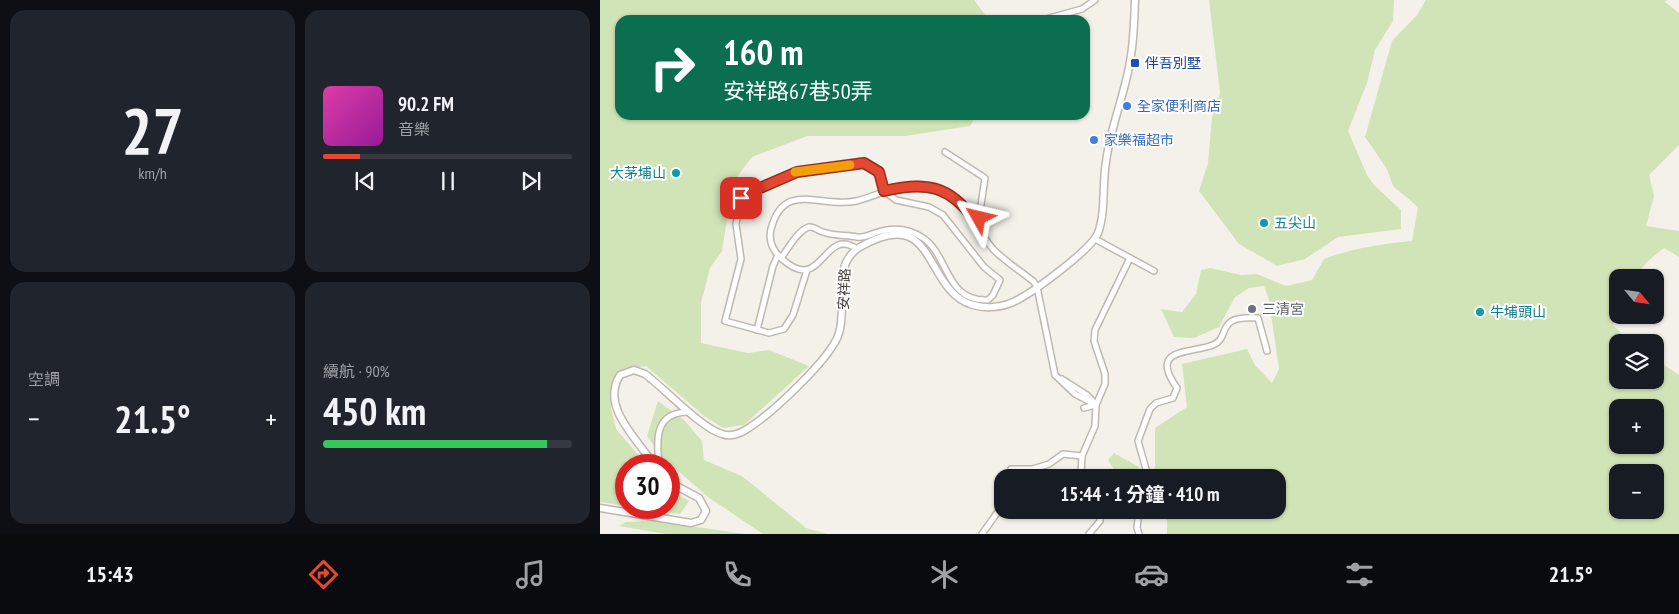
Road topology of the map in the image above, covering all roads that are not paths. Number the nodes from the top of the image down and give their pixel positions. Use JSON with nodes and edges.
{"nodes":[{"id":1,"x":1095,"y":0,"type":"edge"},
{"id":2,"x":1135,"y":0,"type":"edge"},
{"id":3,"x":1060,"y":15,"type":"edge"},
{"id":4,"x":945,"y":152,"type":"dead end"},
{"id":5,"x":884,"y":191,"type":"junction"},
{"id":6,"x":975,"y":221,"type":"junction"},
{"id":7,"x":1095,"y":238,"type":"junction"},
{"id":8,"x":857,"y":249,"type":"junction"},
{"id":9,"x":779,"y":256,"type":"junction"},
{"id":10,"x":1130,"y":258,"type":"junction"},
{"id":11,"x":807,"y":270,"type":"junction"},
{"id":12,"x":1154,"y":271,"type":"dead end"},
{"id":13,"x":1037,"y":287,"type":"junction"},
{"id":14,"x":758,"y":330,"type":"junction"},
{"id":15,"x":1267,"y":351,"type":"dead end"},
{"id":16,"x":1096,"y":405,"type":"junction"},
{"id":17,"x":1084,"y":408,"type":"dead end"},
{"id":18,"x":690,"y":412,"type":"junction"},
{"id":19,"x":647,"y":454,"type":"edge"},
{"id":20,"x":659,"y":454,"type":"edge"},
{"id":21,"x":1082,"y":456,"type":"junction"},
{"id":22,"x":1033,"y":469,"type":"edge"},
{"id":23,"x":1081,"y":469,"type":"edge"},
{"id":24,"x":1146,"y":469,"type":"edge"},
{"id":25,"x":680,"y":488,"type":"edge"},
{"id":26,"x":600,"y":508,"type":"edge"},
{"id":27,"x":615,"y":510,"type":"edge"},
{"id":28,"x":994,"y":517,"type":"edge"},
{"id":29,"x":667,"y":519,"type":"edge"},
{"id":30,"x":1100,"y":519,"type":"edge"},
{"id":31,"x":1138,"y":519,"type":"edge"},
{"id":32,"x":982,"y":534,"type":"edge"},
{"id":33,"x":1089,"y":534,"type":"edge"},
{"id":34,"x":1139,"y":534,"type":"edge"}],
"edges":[{"from":1,"to":3,"type":"street"},
{"from":2,"to":7,"type":"street"},
{"from":4,"to":6,"type":"street"},
{"from":5,"to":6,"type":"street"},
{"from":5,"to":9,"type":"street"},
{"from":5,"to":9,"type":"street"},
{"from":5,"to":14,"type":"street"},
{"from":6,"to":13,"type":"street"},
{"from":7,"to":10,"type":"street"},
{"from":7,"to":13,"type":"street","name":"安祥路"},
{"from":8,"to":11,"type":"street"},
{"from":8,"to":13,"type":"street","name":"安祥路"},
{"from":8,"to":18,"type":"street","name":"安祥路"},
{"from":9,"to":11,"type":"street"},
{"from":9,"to":14,"type":"street"},
{"from":10,"to":12,"type":"street"},
{"from":10,"to":16,"type":"street"},
{"from":11,"to":14,"type":"street"},
{"from":13,"to":16,"type":"street"},
{"from":15,"to":24,"type":"street"},
{"from":16,"to":17,"type":"street"},
{"from":16,"to":21,"type":"street"},
{"from":18,"to":19,"type":"street","name":"安祥路"},
{"from":18,"to":20,"type":"street"},
{"from":21,"to":22,"type":"street"},
{"from":21,"to":23,"type":"street"},
{"from":25,"to":29,"type":"street"},
{"from":26,"to":27,"type":"street"},
{"from":28,"to":32,"type":"street"},
{"from":30,"to":33,"type":"street"},
{"from":31,"to":34,"type":"street"}]}
